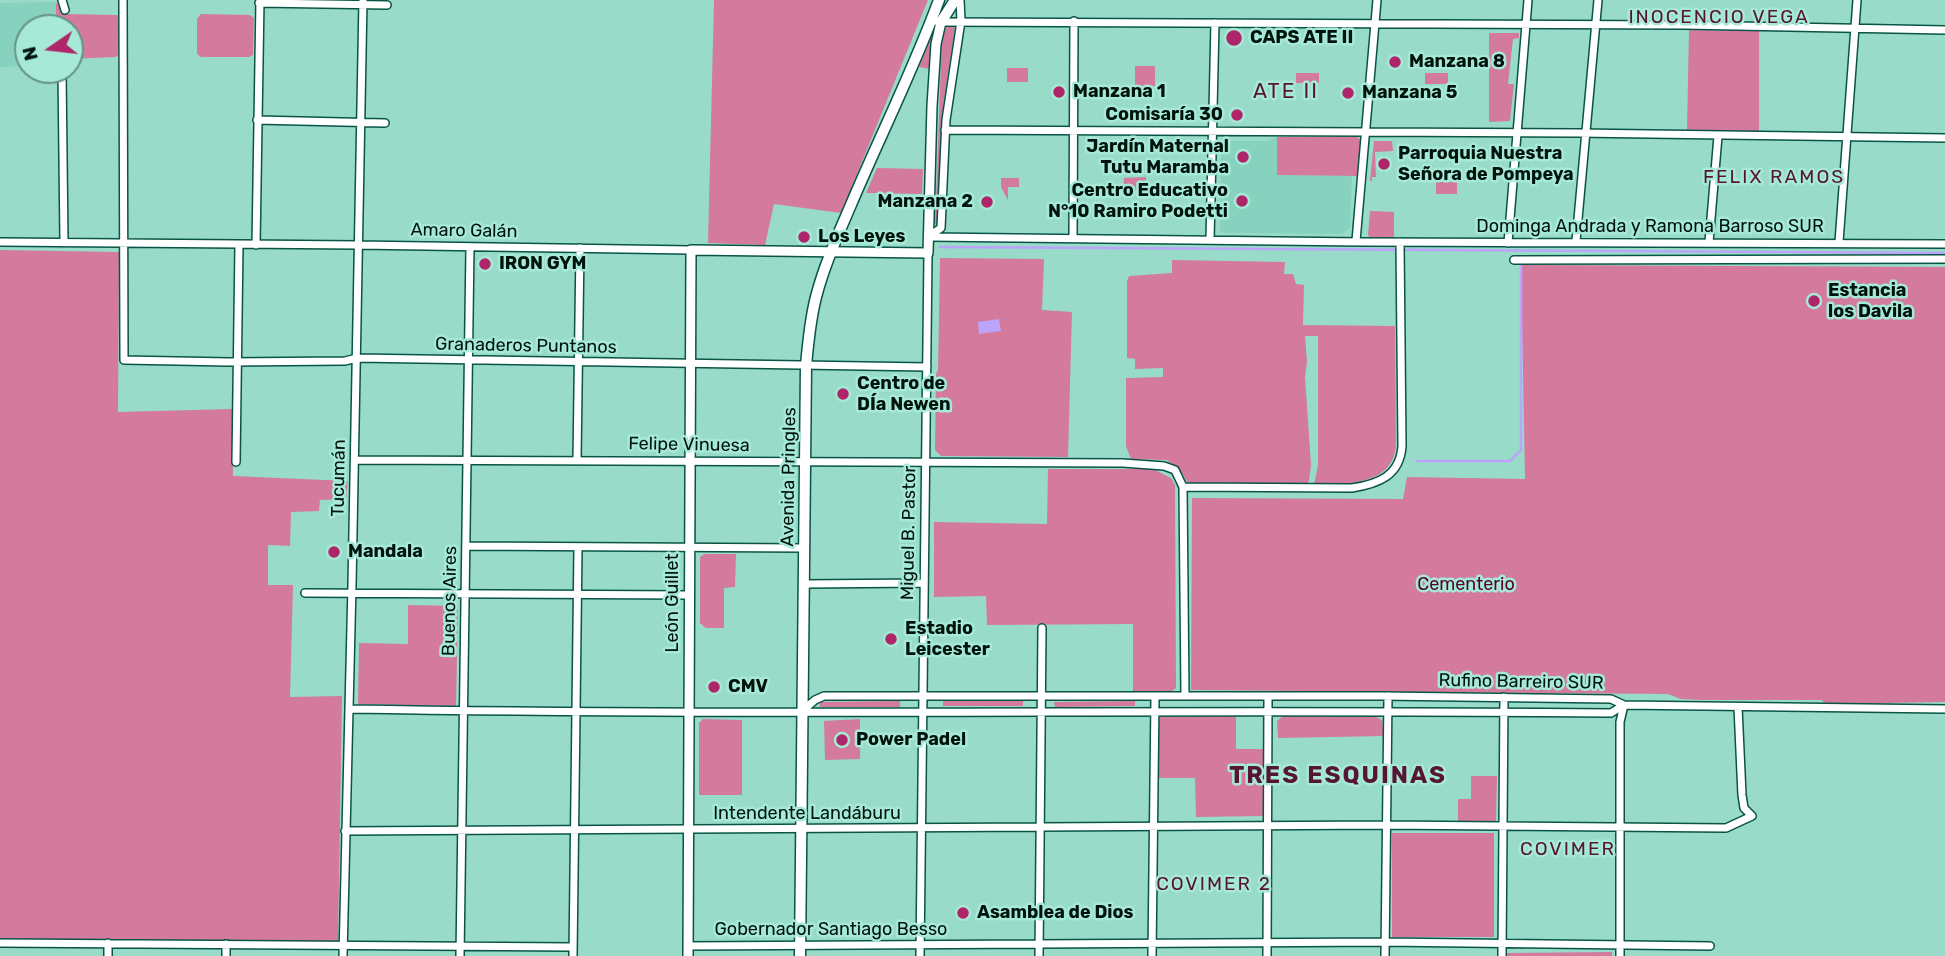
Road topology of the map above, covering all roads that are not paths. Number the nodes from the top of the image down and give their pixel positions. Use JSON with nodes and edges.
{"nodes":[{"id":1,"x":62,"y":0,"type":"edge"},
{"id":2,"x":123,"y":0,"type":"edge"},
{"id":3,"x":939,"y":0,"type":"edge"},
{"id":4,"x":957,"y":0,"type":"edge"},
{"id":5,"x":1377,"y":0,"type":"edge"},
{"id":6,"x":1528,"y":0,"type":"edge"},
{"id":7,"x":1598,"y":0,"type":"edge"},
{"id":8,"x":1857,"y":0,"type":"edge"},
{"id":9,"x":260,"y":2,"type":"edge"},
{"id":10,"x":363,"y":2,"type":"edge"},
{"id":11,"x":387,"y":5,"type":"dead end"},
{"id":12,"x":65,"y":10,"type":"dead end"},
{"id":13,"x":961,"y":21,"type":"junction"},
{"id":14,"x":936,"y":22,"type":"junction"},
{"id":15,"x":1074,"y":22,"type":"junction"},
{"id":16,"x":1215,"y":23,"type":"junction"},
{"id":17,"x":1375,"y":23,"type":"junction"},
{"id":18,"x":1596,"y":24,"type":"junction"},
{"id":19,"x":1526,"y":25,"type":"junction"},
{"id":20,"x":1855,"y":29,"type":"junction"},
{"id":21,"x":1945,"y":30,"type":"edge"},
{"id":22,"x":62,"y":84,"type":"edge"},
{"id":23,"x":257,"y":120,"type":"junction"},
{"id":24,"x":360,"y":123,"type":"junction"},
{"id":25,"x":386,"y":123,"type":"dead end"},
{"id":26,"x":945,"y":130,"type":"junction"},
{"id":27,"x":1211,"y":131,"type":"junction"},
{"id":28,"x":1073,"y":132,"type":"junction"},
{"id":29,"x":1366,"y":132,"type":"junction"},
{"id":30,"x":1517,"y":133,"type":"junction"},
{"id":31,"x":1586,"y":133,"type":"junction"},
{"id":32,"x":1718,"y":136,"type":"junction"},
{"id":33,"x":1847,"y":137,"type":"junction"},
{"id":34,"x":1945,"y":138,"type":"edge"},
{"id":35,"x":929,"y":237,"type":"junction"},
{"id":36,"x":1073,"y":238,"type":"junction"},
{"id":37,"x":1210,"y":240,"type":"junction"},
{"id":38,"x":1356,"y":241,"type":"junction"},
{"id":39,"x":0,"y":242,"type":"edge"},
{"id":40,"x":1400,"y":242,"type":"junction"},
{"id":41,"x":1576,"y":242,"type":"junction"},
{"id":42,"x":1709,"y":242,"type":"junction"},
{"id":43,"x":1839,"y":242,"type":"junction"},
{"id":44,"x":64,"y":243,"type":"junction"},
{"id":45,"x":1508,"y":243,"type":"junction"},
{"id":46,"x":125,"y":244,"type":"junction"},
{"id":47,"x":358,"y":244,"type":"junction"},
{"id":48,"x":1945,"y":244,"type":"edge"},
{"id":49,"x":239,"y":245,"type":"junction"},
{"id":50,"x":256,"y":246,"type":"junction"},
{"id":51,"x":470,"y":247,"type":"junction"},
{"id":52,"x":580,"y":248,"type":"junction"},
{"id":53,"x":691,"y":250,"type":"junction"},
{"id":54,"x":830,"y":253,"type":"junction"},
{"id":55,"x":928,"y":253,"type":"junction"},
{"id":56,"x":1945,"y":259,"type":"edge"},
{"id":57,"x":1514,"y":260,"type":"dead end"},
{"id":58,"x":357,"y":358,"type":"junction"},
{"id":59,"x":469,"y":361,"type":"junction"},
{"id":60,"x":237,"y":362,"type":"junction"},
{"id":61,"x":579,"y":362,"type":"junction"},
{"id":62,"x":690,"y":364,"type":"junction"},
{"id":63,"x":806,"y":366,"type":"junction"},
{"id":64,"x":927,"y":367,"type":"junction"},
{"id":65,"x":468,"y":459,"type":"junction"},
{"id":66,"x":355,"y":460,"type":"junction"},
{"id":67,"x":578,"y":460,"type":"junction"},
{"id":68,"x":690,"y":460,"type":"junction"},
{"id":69,"x":236,"y":462,"type":"dead end"},
{"id":70,"x":805,"y":462,"type":"junction"},
{"id":71,"x":925,"y":462,"type":"junction"},
{"id":72,"x":1183,"y":487,"type":"junction"},
{"id":73,"x":467,"y":546,"type":"junction"},
{"id":74,"x":578,"y":547,"type":"junction"},
{"id":75,"x":689,"y":548,"type":"junction"},
{"id":76,"x":804,"y":548,"type":"junction"},
{"id":77,"x":924,"y":583,"type":"junction"},
{"id":78,"x":804,"y":584,"type":"junction"},
{"id":79,"x":305,"y":593,"type":"dead end"},
{"id":80,"x":352,"y":594,"type":"junction"},
{"id":81,"x":466,"y":594,"type":"junction"},
{"id":82,"x":578,"y":595,"type":"junction"},
{"id":83,"x":689,"y":596,"type":"junction"},
{"id":84,"x":1042,"y":628,"type":"dead end"},
{"id":85,"x":1185,"y":696,"type":"junction"},
{"id":86,"x":1268,"y":696,"type":"junction"},
{"id":87,"x":1388,"y":696,"type":"junction"},
{"id":88,"x":923,"y":697,"type":"junction"},
{"id":89,"x":1042,"y":697,"type":"junction"},
{"id":90,"x":1155,"y":697,"type":"junction"},
{"id":91,"x":1504,"y":697,"type":"junction"},
{"id":92,"x":1624,"y":705,"type":"junction"},
{"id":93,"x":1738,"y":707,"type":"junction"},
{"id":94,"x":349,"y":709,"type":"junction"},
{"id":95,"x":1945,"y":709,"type":"edge"},
{"id":96,"x":1041,"y":710,"type":"junction"},
{"id":97,"x":1156,"y":710,"type":"junction"},
{"id":98,"x":1268,"y":710,"type":"junction"},
{"id":99,"x":1387,"y":710,"type":"junction"},
{"id":100,"x":464,"y":711,"type":"junction"},
{"id":101,"x":688,"y":711,"type":"junction"},
{"id":102,"x":802,"y":711,"type":"junction"},
{"id":103,"x":923,"y":711,"type":"junction"},
{"id":104,"x":576,"y":712,"type":"junction"},
{"id":105,"x":1504,"y":712,"type":"junction"},
{"id":106,"x":1386,"y":825,"type":"junction"},
{"id":107,"x":1268,"y":827,"type":"junction"},
{"id":108,"x":1041,"y":828,"type":"junction"},
{"id":109,"x":1154,"y":828,"type":"junction"},
{"id":110,"x":1503,"y":828,"type":"junction"},
{"id":111,"x":801,"y":829,"type":"junction"},
{"id":112,"x":922,"y":829,"type":"junction"},
{"id":113,"x":1620,"y":829,"type":"junction"},
{"id":114,"x":575,"y":830,"type":"junction"},
{"id":115,"x":688,"y":830,"type":"junction"},
{"id":116,"x":345,"y":831,"type":"junction"},
{"id":117,"x":461,"y":831,"type":"junction"},
{"id":118,"x":1385,"y":942,"type":"junction"},
{"id":119,"x":0,"y":943,"type":"edge"},
{"id":120,"x":108,"y":943,"type":"junction"},
{"id":121,"x":1502,"y":943,"type":"junction"},
{"id":122,"x":226,"y":944,"type":"junction"},
{"id":123,"x":1039,"y":944,"type":"junction"},
{"id":124,"x":1152,"y":944,"type":"junction"},
{"id":125,"x":1267,"y":944,"type":"junction"},
{"id":126,"x":1620,"y":944,"type":"junction"},
{"id":127,"x":460,"y":945,"type":"junction"},
{"id":128,"x":920,"y":945,"type":"junction"},
{"id":129,"x":343,"y":946,"type":"junction"},
{"id":130,"x":1710,"y":946,"type":"dead end"},
{"id":131,"x":572,"y":947,"type":"junction"},
{"id":132,"x":688,"y":951,"type":"edge"},
{"id":133,"x":800,"y":951,"type":"edge"},
{"id":134,"x":108,"y":956,"type":"edge"},
{"id":135,"x":226,"y":956,"type":"edge"},
{"id":136,"x":343,"y":956,"type":"edge"},
{"id":137,"x":460,"y":956,"type":"edge"},
{"id":138,"x":573,"y":956,"type":"edge"},
{"id":139,"x":919,"y":956,"type":"edge"},
{"id":140,"x":1039,"y":956,"type":"edge"},
{"id":141,"x":1152,"y":956,"type":"edge"},
{"id":142,"x":1267,"y":956,"type":"edge"},
{"id":143,"x":1385,"y":956,"type":"edge"},
{"id":144,"x":1502,"y":956,"type":"edge"},
{"id":145,"x":1620,"y":956,"type":"edge"}],
"edges":[{"from":1,"to":12,"type":"street"},
{"from":2,"to":46,"type":"street"},
{"from":3,"to":14,"type":"main road"},
{"from":4,"to":13,"type":"street","name":"Miguel B. Pastor"},
{"from":4,"to":14,"type":"main road"},
{"from":5,"to":17,"type":"street"},
{"from":6,"to":19,"type":"street"},
{"from":7,"to":18,"type":"street"},
{"from":8,"to":20,"type":"street"},
{"from":9,"to":10,"type":"street"},
{"from":9,"to":23,"type":"street"},
{"from":10,"to":11,"type":"street"},
{"from":10,"to":24,"type":"street","name":"Tucumán"},
{"from":13,"to":14,"type":"street"},
{"from":13,"to":15,"type":"street"},
{"from":13,"to":26,"type":"street","name":"Miguel B. Pastor"},
{"from":14,"to":35,"type":"street","name":"Miguel B. Pastor"},
{"from":14,"to":54,"type":"main road","name":"Avenida Pringles"},
{"from":15,"to":16,"type":"street"},
{"from":15,"to":28,"type":"street"},
{"from":16,"to":17,"type":"street"},
{"from":16,"to":27,"type":"street"},
{"from":17,"to":19,"type":"street"},
{"from":17,"to":29,"type":"street"},
{"from":18,"to":19,"type":"street"},
{"from":18,"to":20,"type":"street"},
{"from":18,"to":31,"type":"street"},
{"from":19,"to":30,"type":"street"},
{"from":20,"to":21,"type":"street"},
{"from":20,"to":33,"type":"street"},
{"from":22,"to":44,"type":"street"},
{"from":23,"to":24,"type":"street"},
{"from":23,"to":50,"type":"street"},
{"from":24,"to":25,"type":"street"},
{"from":24,"to":47,"type":"street","name":"Tucumán"},
{"from":26,"to":28,"type":"street"},
{"from":26,"to":35,"type":"street","name":"Miguel B. Pastor"},
{"from":27,"to":28,"type":"street"},
{"from":27,"to":29,"type":"street"},
{"from":27,"to":37,"type":"street"},
{"from":28,"to":36,"type":"street"},
{"from":29,"to":30,"type":"street"},
{"from":29,"to":38,"type":"street"},
{"from":30,"to":31,"type":"street"},
{"from":30,"to":45,"type":"street"},
{"from":31,"to":32,"type":"street"},
{"from":31,"to":41,"type":"street"},
{"from":32,"to":33,"type":"street"},
{"from":32,"to":42,"type":"street"},
{"from":33,"to":34,"type":"street"},
{"from":33,"to":43,"type":"street"},
{"from":35,"to":36,"type":"street","name":"Dominga Andrada y Ramona Barroso SUR"},
{"from":35,"to":55,"type":"street","name":"Miguel B. Pastor"},
{"from":36,"to":37,"type":"street","name":"Dominga Andrada y Ramona Barroso SUR"},
{"from":37,"to":38,"type":"street","name":"Dominga Andrada y Ramona Barroso SUR"},
{"from":38,"to":40,"type":"street","name":"Dominga Andrada y Ramona Barroso SUR"},
{"from":39,"to":44,"type":"street","name":"Amaro Galán"},
{"from":40,"to":45,"type":"street","name":"Dominga Andrada y Ramona Barroso SUR"},
{"from":40,"to":72,"type":"street"},
{"from":41,"to":42,"type":"street","name":"Dominga Andrada y Ramona Barroso SUR"},
{"from":41,"to":45,"type":"street","name":"Dominga Andrada y Ramona Barroso SUR"},
{"from":42,"to":43,"type":"street","name":"Dominga Andrada y Ramona Barroso SUR"},
{"from":43,"to":48,"type":"street","name":"Dominga Andrada y Ramona Barroso SUR"},
{"from":44,"to":46,"type":"street","name":"Amaro Galán"},
{"from":46,"to":49,"type":"street","name":"Amaro Galán"},
{"from":46,"to":60,"type":"street","name":"Granaderos Puntanos"},
{"from":47,"to":50,"type":"street","name":"Amaro Galán"},
{"from":47,"to":51,"type":"street","name":"Amaro Galán"},
{"from":47,"to":58,"type":"street","name":"Tucumán"},
{"from":49,"to":50,"type":"street","name":"Amaro Galán"},
{"from":49,"to":60,"type":"street"},
{"from":51,"to":52,"type":"street","name":"Amaro Galán"},
{"from":51,"to":59,"type":"street","name":"Buenos Aires"},
{"from":52,"to":53,"type":"street","name":"Amaro Galán"},
{"from":52,"to":61,"type":"street"},
{"from":53,"to":54,"type":"street","name":"Amaro Galán"},
{"from":53,"to":62,"type":"street","name":"León Guillet"},
{"from":54,"to":55,"type":"street","name":"Amaro Galán"},
{"from":54,"to":63,"type":"main road","name":"Avenida Pringles"},
{"from":55,"to":64,"type":"street","name":"Miguel B. Pastor"},
{"from":56,"to":57,"type":"street"},
{"from":58,"to":59,"type":"street","name":"Granaderos Puntanos"},
{"from":58,"to":60,"type":"street","name":"Granaderos Puntanos"},
{"from":58,"to":66,"type":"street","name":"Tucumán"},
{"from":59,"to":61,"type":"street","name":"Granaderos Puntanos"},
{"from":59,"to":65,"type":"street","name":"Buenos Aires"},
{"from":60,"to":69,"type":"street"},
{"from":61,"to":62,"type":"street","name":"Granaderos Puntanos"},
{"from":61,"to":67,"type":"street"},
{"from":62,"to":63,"type":"street","name":"Granaderos Puntanos"},
{"from":62,"to":68,"type":"street","name":"León Guillet"},
{"from":63,"to":64,"type":"street","name":"Granaderos Puntanos"},
{"from":63,"to":70,"type":"main road","name":"Avenida Pringles"},
{"from":64,"to":71,"type":"street","name":"Miguel B. Pastor"},
{"from":65,"to":66,"type":"street","name":"Felipe Vinuesa"},
{"from":65,"to":67,"type":"street","name":"Felipe Vinuesa"},
{"from":65,"to":73,"type":"street","name":"Buenos Aires"},
{"from":66,"to":80,"type":"street","name":"Tucumán"},
{"from":67,"to":68,"type":"street","name":"Felipe Vinuesa"},
{"from":68,"to":70,"type":"street","name":"Felipe Vinuesa"},
{"from":68,"to":75,"type":"street","name":"León Guillet"},
{"from":70,"to":71,"type":"street","name":"Felipe Vinuesa"},
{"from":70,"to":76,"type":"main road","name":"Avenida Pringles"},
{"from":71,"to":72,"type":"street","name":"Felipe Vinuesa"},
{"from":71,"to":77,"type":"street","name":"Miguel B. Pastor"},
{"from":72,"to":85,"type":"street"},
{"from":73,"to":74,"type":"street"},
{"from":73,"to":81,"type":"street","name":"Buenos Aires"},
{"from":74,"to":75,"type":"street"},
{"from":74,"to":82,"type":"street"},
{"from":75,"to":76,"type":"street"},
{"from":75,"to":83,"type":"street","name":"León Guillet"},
{"from":76,"to":78,"type":"main road","name":"Avenida Pringles"},
{"from":77,"to":78,"type":"street"},
{"from":77,"to":88,"type":"street","name":"Miguel B. Pastor"},
{"from":78,"to":102,"type":"main road","name":"Avenida Pringles"},
{"from":79,"to":80,"type":"street"},
{"from":80,"to":81,"type":"street"},
{"from":80,"to":94,"type":"street","name":"Tucumán"},
{"from":81,"to":82,"type":"street"},
{"from":81,"to":100,"type":"street","name":"Buenos Aires"},
{"from":82,"to":83,"type":"street"},
{"from":82,"to":104,"type":"street"},
{"from":83,"to":101,"type":"street","name":"León Guillet"},
{"from":84,"to":89,"type":"street"},
{"from":85,"to":86,"type":"street","name":"Rufino Barreiro SUR"},
{"from":85,"to":90,"type":"street","name":"Rufino Barreiro SUR"},
{"from":86,"to":87,"type":"street","name":"Rufino Barreiro SUR"},
{"from":86,"to":98,"type":"street"},
{"from":87,"to":91,"type":"street","name":"Rufino Barreiro SUR"},
{"from":87,"to":99,"type":"street"},
{"from":88,"to":89,"type":"street","name":"Rufino Barreiro SUR"},
{"from":88,"to":102,"type":"street","name":"Rufino Barreiro SUR"},
{"from":88,"to":103,"type":"street","name":"Miguel B. Pastor"},
{"from":89,"to":90,"type":"street","name":"Rufino Barreiro SUR"},
{"from":89,"to":96,"type":"street"},
{"from":90,"to":97,"type":"street"},
{"from":91,"to":92,"type":"street","name":"Rufino Barreiro SUR"},
{"from":91,"to":105,"type":"street"},
{"from":92,"to":93,"type":"street"},
{"from":92,"to":105,"type":"street","name":"Rufino Barreiro SUR"},
{"from":92,"to":113,"type":"street"},
{"from":93,"to":95,"type":"street"},
{"from":93,"to":113,"type":"street","name":"Intendente Landáburu"},
{"from":94,"to":100,"type":"street","name":"Rufino Barreiro SUR"},
{"from":94,"to":116,"type":"street","name":"Tucumán"},
{"from":96,"to":97,"type":"street","name":"Rufino Barreiro SUR"},
{"from":96,"to":103,"type":"street","name":"Rufino Barreiro SUR"},
{"from":96,"to":108,"type":"street"},
{"from":97,"to":98,"type":"street","name":"Rufino Barreiro SUR"},
{"from":97,"to":109,"type":"street"},
{"from":98,"to":99,"type":"street","name":"Rufino Barreiro SUR"},
{"from":98,"to":107,"type":"street"},
{"from":99,"to":105,"type":"street","name":"Rufino Barreiro SUR"},
{"from":99,"to":106,"type":"street"},
{"from":100,"to":104,"type":"street","name":"Rufino Barreiro SUR"},
{"from":100,"to":117,"type":"street","name":"Buenos Aires"},
{"from":101,"to":102,"type":"street","name":"Rufino Barreiro SUR"},
{"from":101,"to":104,"type":"street","name":"Rufino Barreiro SUR"},
{"from":101,"to":115,"type":"street","name":"León Guillet"},
{"from":102,"to":103,"type":"street","name":"Rufino Barreiro SUR"},
{"from":102,"to":111,"type":"main road","name":"Avenida Pringles"},
{"from":103,"to":112,"type":"street","name":"Miguel B. Pastor"},
{"from":104,"to":114,"type":"street"},
{"from":105,"to":110,"type":"street"},
{"from":106,"to":107,"type":"street","name":"Intendente Landáburu"},
{"from":106,"to":110,"type":"street","name":"Intendente Landáburu"},
{"from":106,"to":118,"type":"street"},
{"from":107,"to":109,"type":"street","name":"Intendente Landáburu"},
{"from":107,"to":125,"type":"street"},
{"from":108,"to":109,"type":"street","name":"Intendente Landáburu"},
{"from":108,"to":112,"type":"street","name":"Intendente Landáburu"},
{"from":108,"to":123,"type":"street"},
{"from":109,"to":124,"type":"street"},
{"from":110,"to":113,"type":"street","name":"Intendente Landáburu"},
{"from":110,"to":121,"type":"street"},
{"from":111,"to":112,"type":"street","name":"Intendente Landáburu"},
{"from":111,"to":115,"type":"street","name":"Intendente Landáburu"},
{"from":111,"to":133,"type":"main road","name":"Avenida Pringles"},
{"from":112,"to":128,"type":"street","name":"Miguel B. Pastor"},
{"from":113,"to":126,"type":"street"},
{"from":114,"to":115,"type":"street","name":"Intendente Landáburu"},
{"from":114,"to":117,"type":"street","name":"Intendente Landáburu"},
{"from":114,"to":131,"type":"street"},
{"from":115,"to":132,"type":"street","name":"León Guillet"},
{"from":116,"to":117,"type":"street","name":"Intendente Landáburu"},
{"from":116,"to":129,"type":"street","name":"Tucumán"},
{"from":117,"to":127,"type":"street","name":"Buenos Aires"},
{"from":118,"to":121,"type":"street","name":"Gobernador Santiago Besso"},
{"from":118,"to":125,"type":"street","name":"Gobernador Santiago Besso"},
{"from":118,"to":143,"type":"street"},
{"from":119,"to":120,"type":"street"},
{"from":120,"to":122,"type":"street"},
{"from":120,"to":134,"type":"street"},
{"from":121,"to":126,"type":"street","name":"Gobernador Santiago Besso"},
{"from":121,"to":144,"type":"street"},
{"from":122,"to":129,"type":"street"},
{"from":122,"to":135,"type":"street"},
{"from":123,"to":124,"type":"street","name":"Gobernador Santiago Besso"},
{"from":123,"to":128,"type":"street","name":"Gobernador Santiago Besso"},
{"from":123,"to":140,"type":"street"},
{"from":124,"to":125,"type":"street","name":"Gobernador Santiago Besso"},
{"from":124,"to":141,"type":"street"},
{"from":125,"to":142,"type":"street"},
{"from":126,"to":130,"type":"street","name":"Gobernador Santiago Besso"},
{"from":126,"to":145,"type":"street"},
{"from":127,"to":129,"type":"street"},
{"from":127,"to":131,"type":"street"},
{"from":127,"to":137,"type":"street","name":"Buenos Aires"},
{"from":128,"to":133,"type":"street","name":"Gobernador Santiago Besso"},
{"from":128,"to":139,"type":"street","name":"Miguel B. Pastor"},
{"from":129,"to":136,"type":"street","name":"Tucumán"},
{"from":131,"to":138,"type":"street"},
{"from":132,"to":133,"type":"street","name":"Gobernador Santiago Besso"}]}
